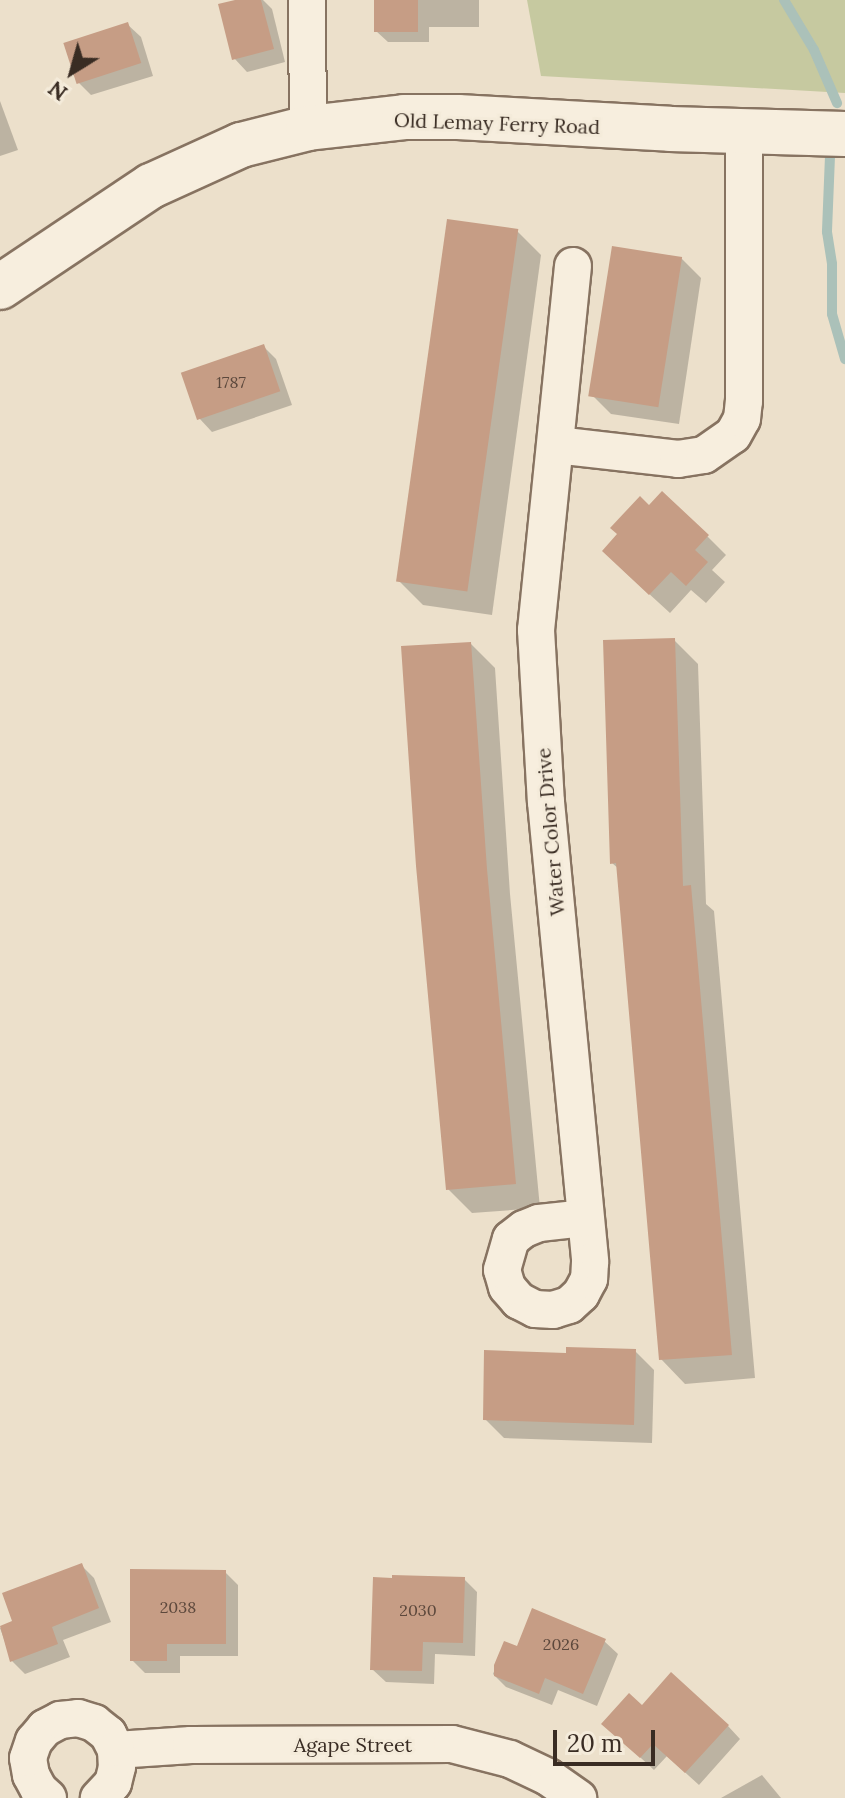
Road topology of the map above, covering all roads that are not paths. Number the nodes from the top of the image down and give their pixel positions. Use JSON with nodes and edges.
{"nodes":[{"id":1,"x":307,"y":0,"type":"edge"},
{"id":2,"x":308,"y":128,"type":"junction"},
{"id":3,"x":744,"y":132,"type":"junction"},
{"id":4,"x":845,"y":134,"type":"edge"},
{"id":5,"x":573,"y":266,"type":"dead end"},
{"id":6,"x":0,"y":287,"type":"edge"},
{"id":7,"x":556,"y":445,"type":"junction"},
{"id":8,"x":584,"y":1218,"type":"dead end"},
{"id":9,"x":116,"y":1750,"type":"junction"},
{"id":10,"x":48,"y":1798,"type":"edge"},
{"id":11,"x":99,"y":1798,"type":"edge"},
{"id":12,"x":578,"y":1798,"type":"edge"}],
"edges":[{"from":1,"to":2,"type":"street"},
{"from":2,"to":3,"type":"main road","name":"Old Lemay Ferry Road"},
{"from":2,"to":6,"type":"main road","name":"Old Lemay Ferry Road"},
{"from":3,"to":4,"type":"main road","name":"Old Lemay Ferry Road"},
{"from":3,"to":7,"type":"street"},
{"from":5,"to":7,"type":"street","name":"Water Color Drive"},
{"from":7,"to":8,"type":"street","name":"Water Color Drive"},
{"from":9,"to":10,"type":"street"},
{"from":9,"to":11,"type":"street"},
{"from":9,"to":12,"type":"street","name":"Agape Street"}]}
